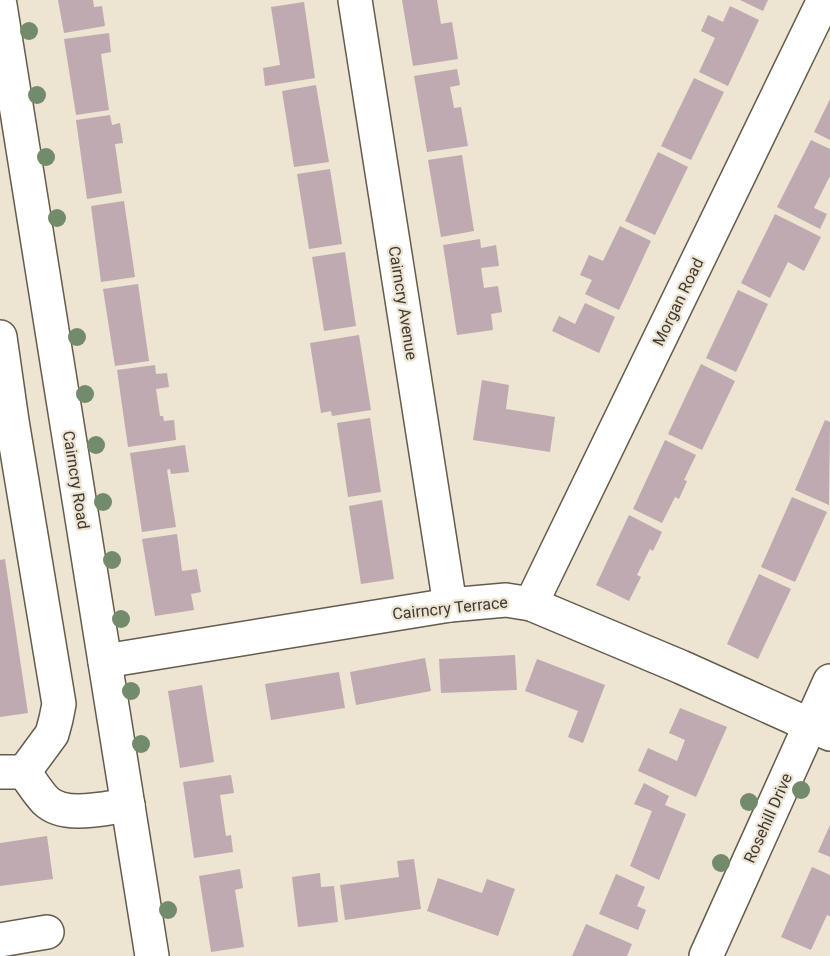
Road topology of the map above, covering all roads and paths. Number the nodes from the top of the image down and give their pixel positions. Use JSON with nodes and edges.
{"nodes":[{"id":1,"x":355,"y":0,"type":"edge"},
{"id":2,"x":824,"y":0,"type":"edge"},
{"id":3,"x":0,"y":5,"type":"edge"},
{"id":4,"x":0,"y":337,"type":"edge"},
{"id":5,"x":531,"y":604,"type":"junction"},
{"id":6,"x":450,"y":605,"type":"junction"},
{"id":7,"x":105,"y":661,"type":"junction"},
{"id":8,"x":830,"y":681,"type":"edge"},
{"id":9,"x":820,"y":729,"type":"edge"},
{"id":10,"x":12,"y":772,"type":"edge"},
{"id":11,"x":128,"y":805,"type":"junction"},
{"id":12,"x":47,"y":932,"type":"dead end"},
{"id":13,"x":0,"y":940,"type":"edge"},
{"id":14,"x":152,"y":956,"type":"edge"},
{"id":15,"x":706,"y":956,"type":"edge"}],
"edges":[{"from":1,"to":6,"type":"street","name":"Cairncry Avenue"},
{"from":2,"to":5,"type":"street","name":"Morgan Road"},
{"from":3,"to":7,"type":"street","name":"Cairncry Road"},
{"from":4,"to":10,"type":"street"},
{"from":5,"to":6,"type":"street","name":"Cairncry Terrace"},
{"from":5,"to":9,"type":"street","name":"Cairncry Terrace"},
{"from":6,"to":7,"type":"street","name":"Cairncry Terrace"},
{"from":7,"to":11,"type":"street","name":"Cairncry Road"},
{"from":8,"to":9,"type":"street","name":"Rosehill Drive"},
{"from":9,"to":15,"type":"street","name":"Rosehill Drive"},
{"from":10,"to":11,"type":"street"},
{"from":11,"to":14,"type":"street","name":"Cairncry Road"},
{"from":12,"to":13,"type":"street"}]}
